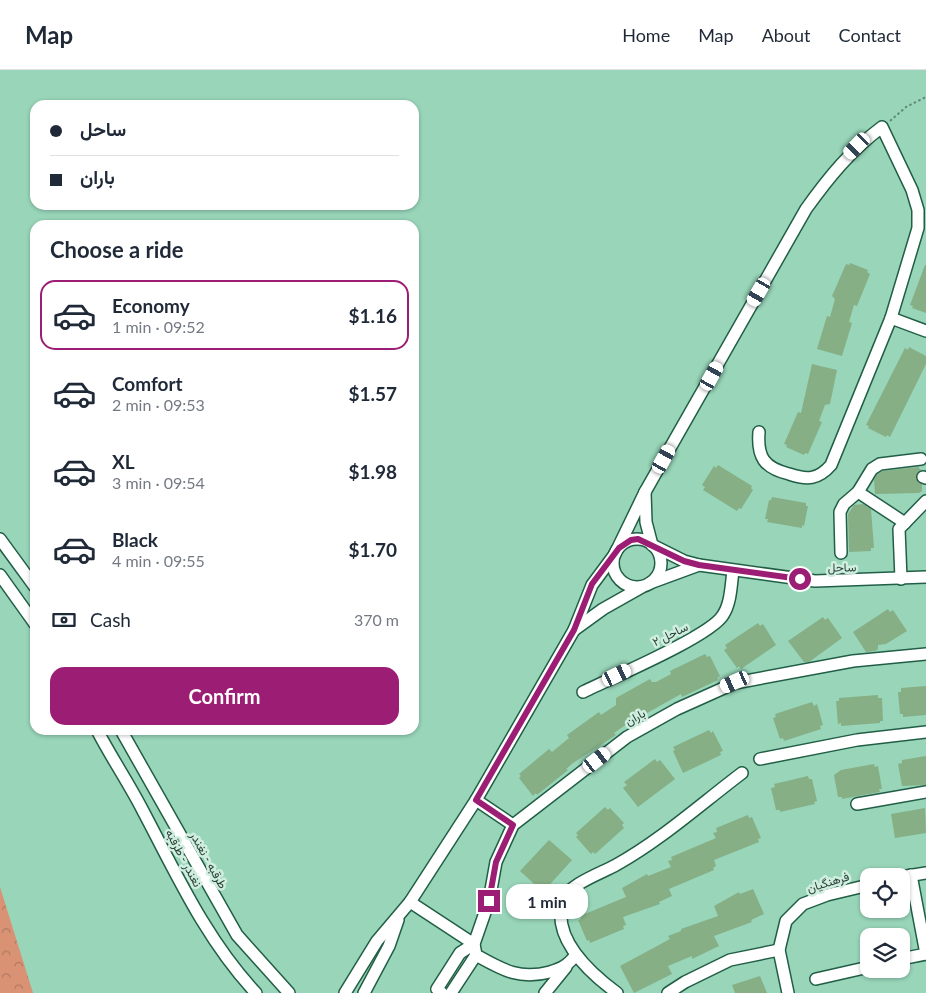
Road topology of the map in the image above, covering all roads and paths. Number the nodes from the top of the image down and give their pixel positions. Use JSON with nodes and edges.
{"nodes":[{"id":1,"x":926,"y":97,"type":"edge"},
{"id":2,"x":882,"y":128,"type":"junction"},
{"id":3,"x":891,"y":318,"type":"junction"},
{"id":4,"x":926,"y":331,"type":"edge"},
{"id":5,"x":759,"y":432,"type":"dead end"},
{"id":6,"x":921,"y":459,"type":"dead end"},
{"id":7,"x":646,"y":492,"type":"junction"},
{"id":8,"x":858,"y":492,"type":"junction"},
{"id":9,"x":926,"y":501,"type":"edge"},
{"id":10,"x":905,"y":523,"type":"junction"},
{"id":11,"x":0,"y":539,"type":"edge"},
{"id":12,"x":652,"y":545,"type":"junction"},
{"id":13,"x":841,"y":553,"type":"dead end"},
{"id":14,"x":615,"y":554,"type":"junction"},
{"id":15,"x":699,"y":565,"type":"junction"},
{"id":16,"x":733,"y":571,"type":"junction"},
{"id":17,"x":0,"y":576,"type":"edge"},
{"id":18,"x":926,"y":577,"type":"edge"},
{"id":19,"x":30,"y":579,"type":"edge"},
{"id":20,"x":901,"y":579,"type":"junction"},
{"id":21,"x":646,"y":585,"type":"junction"},
{"id":22,"x":30,"y":617,"type":"edge"},
{"id":23,"x":574,"y":630,"type":"junction"},
{"id":24,"x":926,"y":654,"type":"edge"},
{"id":25,"x":583,"y":692,"type":"dead end"},
{"id":26,"x":926,"y":732,"type":"edge"},
{"id":27,"x":100,"y":735,"type":"edge"},
{"id":28,"x":124,"y":735,"type":"edge"},
{"id":29,"x":760,"y":759,"type":"dead end"},
{"id":30,"x":742,"y":773,"type":"dead end"},
{"id":31,"x":926,"y":792,"type":"edge"},
{"id":32,"x":476,"y":800,"type":"junction"},
{"id":33,"x":857,"y":804,"type":"dead end"},
{"id":34,"x":513,"y":825,"type":"junction"},
{"id":35,"x":926,"y":873,"type":"edge"},
{"id":36,"x":910,"y":875,"type":"edge"},
{"id":37,"x":860,"y":887,"type":"edge"},
{"id":38,"x":910,"y":892,"type":"edge"},
{"id":39,"x":410,"y":902,"type":"junction"},
{"id":40,"x":399,"y":916,"type":"junction"},
{"id":41,"x":475,"y":949,"type":"junction"},
{"id":42,"x":779,"y":950,"type":"junction"},
{"id":43,"x":926,"y":954,"type":"edge"},
{"id":44,"x":575,"y":956,"type":"junction"},
{"id":45,"x":910,"y":957,"type":"edge"},
{"id":46,"x":566,"y":967,"type":"junction"},
{"id":47,"x":860,"y":969,"type":"edge"},
{"id":48,"x":816,"y":978,"type":"dead end"},
{"id":49,"x":256,"y":993,"type":"edge"},
{"id":50,"x":289,"y":993,"type":"edge"},
{"id":51,"x":346,"y":993,"type":"edge"},
{"id":52,"x":364,"y":993,"type":"edge"},
{"id":53,"x":442,"y":993,"type":"edge"},
{"id":54,"x":451,"y":993,"type":"edge"},
{"id":55,"x":545,"y":993,"type":"edge"},
{"id":56,"x":616,"y":993,"type":"edge"},
{"id":57,"x":668,"y":993,"type":"edge"},
{"id":58,"x":788,"y":993,"type":"edge"}],
"edges":[{"from":1,"to":2,"type":"path"},
{"from":2,"to":3,"type":"street"},
{"from":2,"to":7,"type":"street"},
{"from":3,"to":4,"type":"street"},
{"from":3,"to":5,"type":"street"},
{"from":6,"to":8,"type":"street"},
{"from":7,"to":12,"type":"street"},
{"from":7,"to":14,"type":"street"},
{"from":8,"to":10,"type":"street"},
{"from":8,"to":13,"type":"street"},
{"from":9,"to":10,"type":"street"},
{"from":10,"to":20,"type":"street"},
{"from":11,"to":19,"type":"street"},
{"from":12,"to":14,"type":"street"},
{"from":12,"to":15,"type":"street","name":"ساحل"},
{"from":12,"to":21,"type":"street"},
{"from":14,"to":21,"type":"street"},
{"from":14,"to":23,"type":"street"},
{"from":15,"to":16,"type":"street","name":"ساحل"},
{"from":15,"to":21,"type":"street"},
{"from":16,"to":20,"type":"street","name":"ساحل"},
{"from":16,"to":25,"type":"street","name":"ساحل ۲"},
{"from":17,"to":22,"type":"street"},
{"from":18,"to":20,"type":"street","name":"ساحل"},
{"from":21,"to":23,"type":"street"},
{"from":23,"to":32,"type":"street"},
{"from":24,"to":34,"type":"street","name":"باران"},
{"from":26,"to":29,"type":"street"},
{"from":27,"to":49,"type":"street","name":"نغندر - طرقبه"},
{"from":28,"to":50,"type":"street","name":"طرقبه - نغندر"},
{"from":30,"to":44,"type":"street"},
{"from":31,"to":33,"type":"street"},
{"from":32,"to":34,"type":"street"},
{"from":32,"to":39,"type":"street"},
{"from":34,"to":41,"type":"street","name":"باران"},
{"from":35,"to":36,"type":"street"},
{"from":37,"to":42,"type":"street","name":"فرهنگیان"},
{"from":38,"to":43,"type":"street"},
{"from":39,"to":40,"type":"street"},
{"from":39,"to":41,"type":"street"},
{"from":40,"to":51,"type":"street"},
{"from":40,"to":52,"type":"street"},
{"from":41,"to":46,"type":"street"},
{"from":41,"to":53,"type":"street"},
{"from":41,"to":54,"type":"street","name":"باران"},
{"from":42,"to":57,"type":"street"},
{"from":42,"to":58,"type":"street","name":"فرهنگیان"},
{"from":43,"to":45,"type":"street"},
{"from":44,"to":46,"type":"street"},
{"from":44,"to":56,"type":"street"},
{"from":46,"to":55,"type":"street"},
{"from":47,"to":48,"type":"street"}]}
